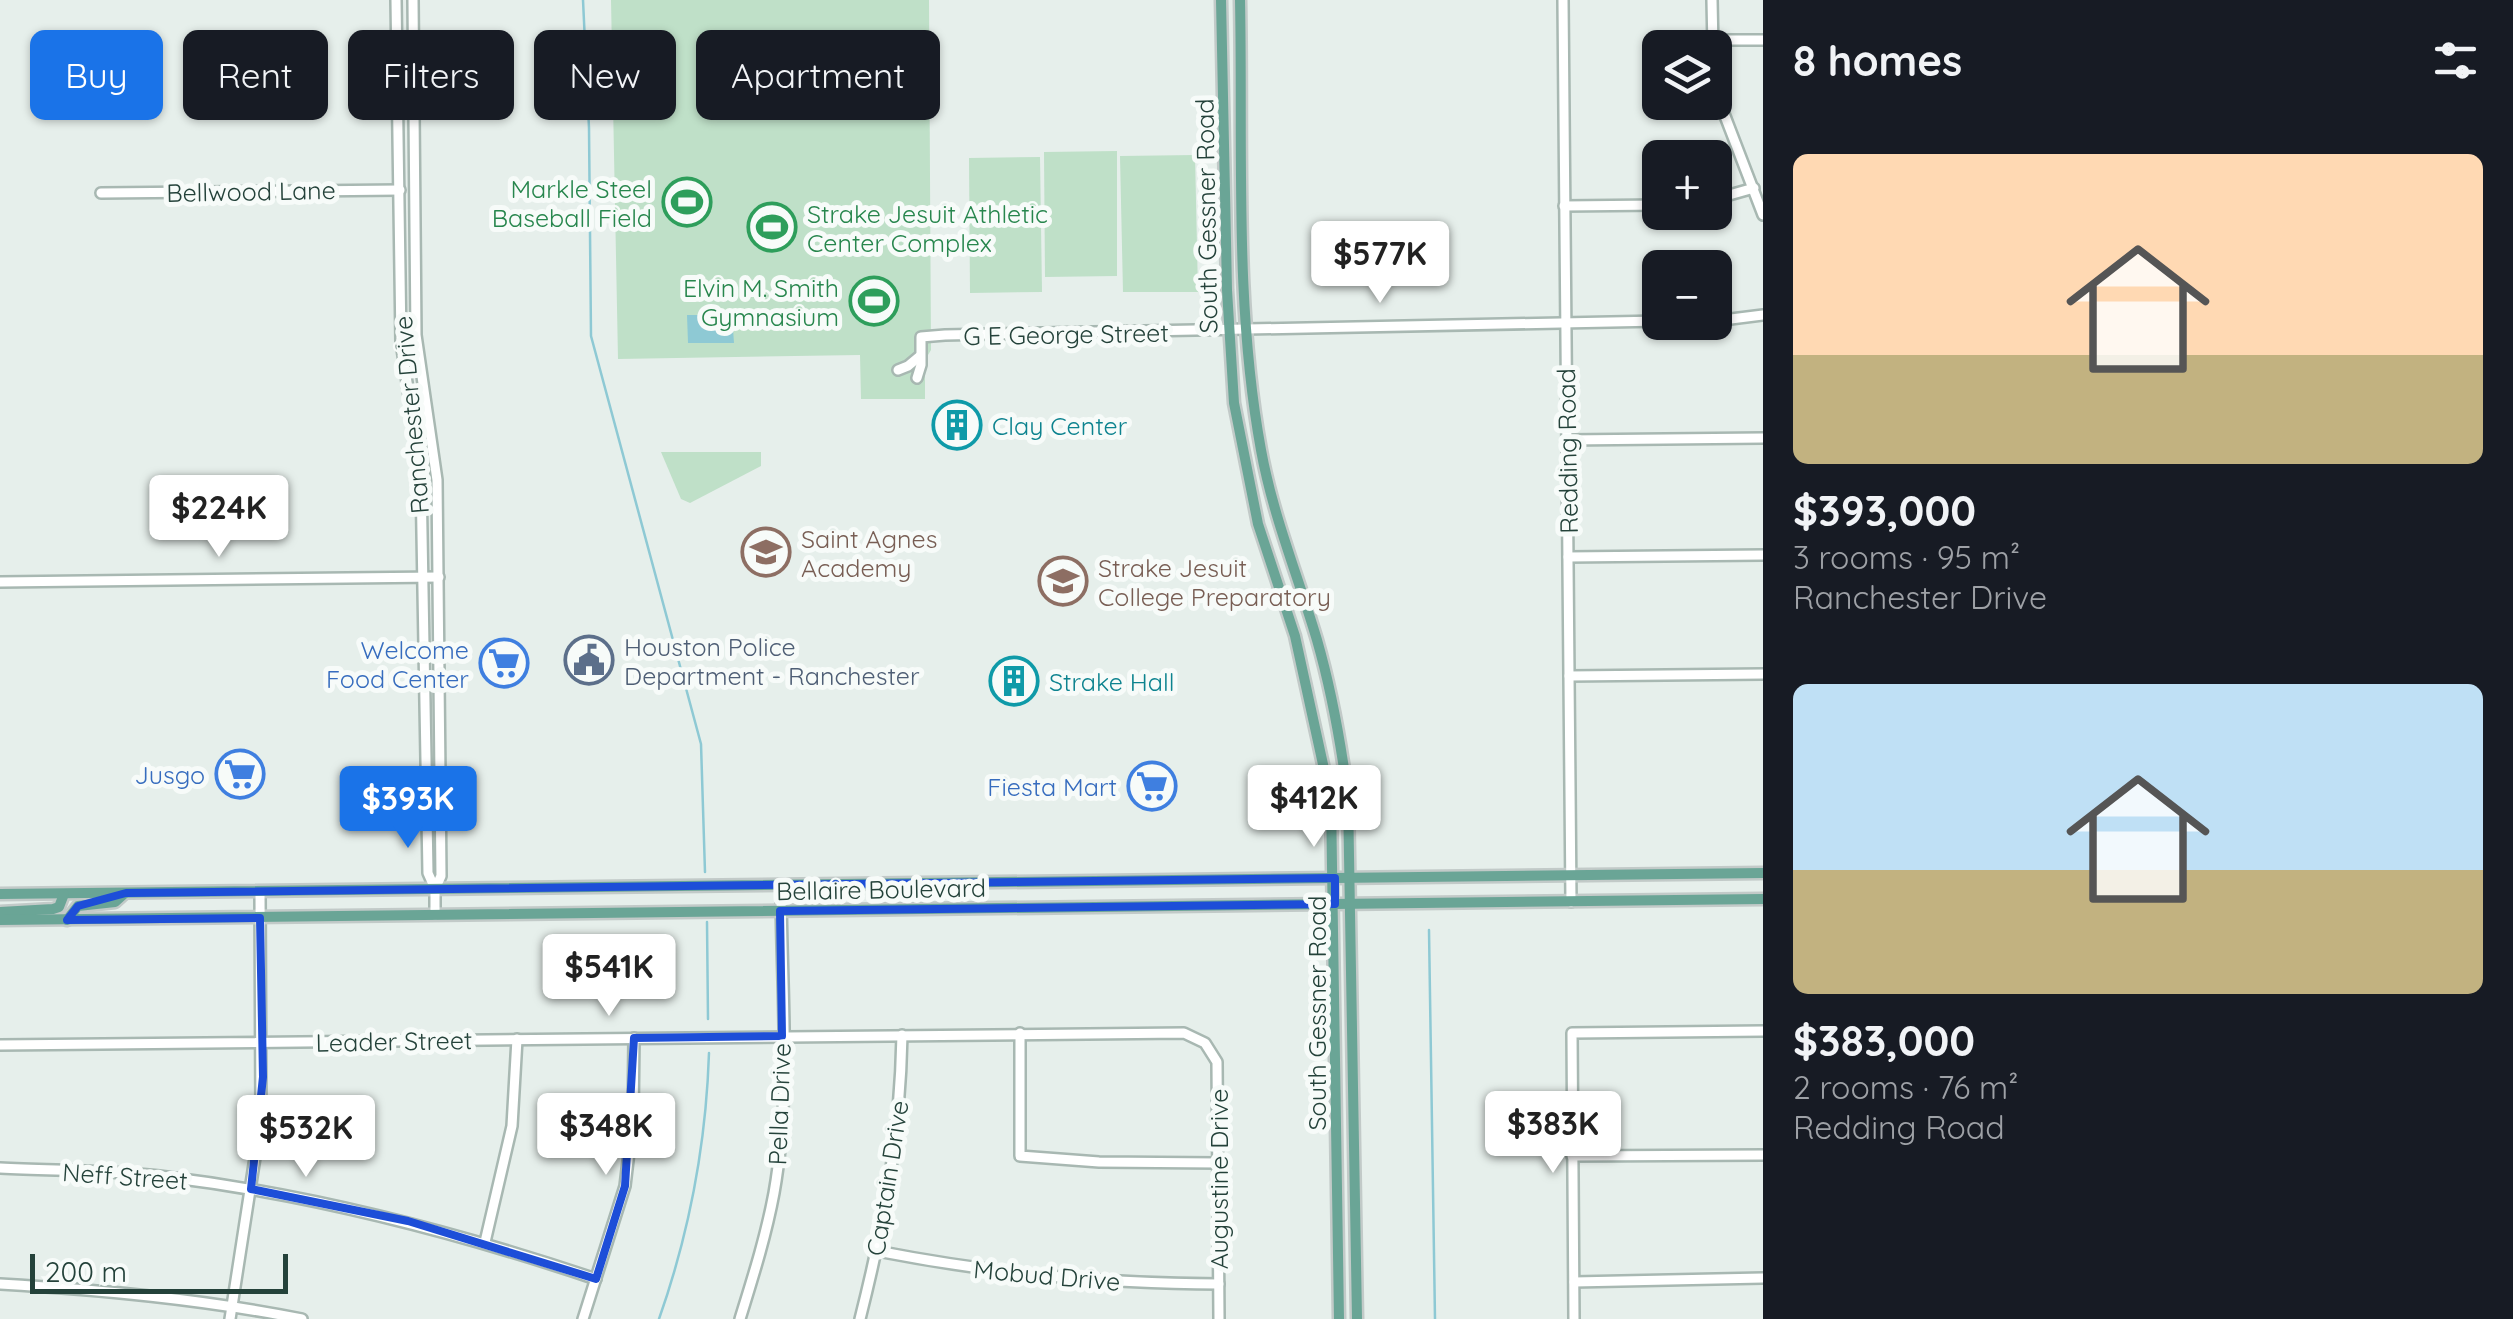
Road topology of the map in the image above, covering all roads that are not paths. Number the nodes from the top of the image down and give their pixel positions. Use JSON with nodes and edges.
{"nodes":[{"id":1,"x":396,"y":0,"type":"edge"},
{"id":2,"x":413,"y":0,"type":"edge"},
{"id":3,"x":1221,"y":0,"type":"edge"},
{"id":4,"x":1240,"y":0,"type":"edge"},
{"id":5,"x":1562,"y":0,"type":"edge"},
{"id":6,"x":1712,"y":0,"type":"edge"},
{"id":7,"x":397,"y":30,"type":"edge"},
{"id":8,"x":413,"y":30,"type":"edge"},
{"id":9,"x":1713,"y":30,"type":"edge"},
{"id":10,"x":1763,"y":40,"type":"edge"},
{"id":11,"x":1732,"y":42,"type":"edge"},
{"id":12,"x":1242,"y":80,"type":"junction"},
{"id":13,"x":1222,"y":81,"type":"junction"},
{"id":14,"x":399,"y":120,"type":"edge"},
{"id":15,"x":414,"y":120,"type":"edge"},
{"id":16,"x":1727,"y":120,"type":"edge"},
{"id":17,"x":414,"y":154,"type":"junction"},
{"id":18,"x":400,"y":155,"type":"junction"},
{"id":19,"x":1754,"y":188,"type":"junction"},
{"id":20,"x":400,"y":190,"type":"junction"},
{"id":21,"x":102,"y":192,"type":"dead end"},
{"id":22,"x":1732,"y":194,"type":"edge"},
{"id":23,"x":1225,"y":195,"type":"junction"},
{"id":24,"x":1244,"y":196,"type":"junction"},
{"id":25,"x":1642,"y":205,"type":"edge"},
{"id":26,"x":1564,"y":206,"type":"junction"},
{"id":27,"x":1763,"y":214,"type":"edge"},
{"id":28,"x":401,"y":306,"type":"junction"},
{"id":29,"x":416,"y":306,"type":"junction"},
{"id":30,"x":1763,"y":316,"type":"edge"},
{"id":31,"x":1732,"y":319,"type":"edge"},
{"id":32,"x":1642,"y":321,"type":"edge"},
{"id":33,"x":1566,"y":322,"type":"junction"},
{"id":34,"x":1246,"y":327,"type":"junction"},
{"id":35,"x":1229,"y":330,"type":"junction"},
{"id":36,"x":920,"y":356,"type":"junction"},
{"id":37,"x":898,"y":370,"type":"dead end"},
{"id":38,"x":917,"y":378,"type":"dead end"},
{"id":39,"x":1763,"y":438,"type":"edge"},
{"id":40,"x":1566,"y":440,"type":"junction"},
{"id":41,"x":435,"y":453,"type":"junction"},
{"id":42,"x":420,"y":456,"type":"junction"},
{"id":43,"x":1763,"y":555,"type":"edge"},
{"id":44,"x":1568,"y":557,"type":"junction"},
{"id":45,"x":439,"y":577,"type":"junction"},
{"id":46,"x":422,"y":578,"type":"junction"},
{"id":47,"x":0,"y":582,"type":"edge"},
{"id":48,"x":1763,"y":674,"type":"edge"},
{"id":49,"x":1569,"y":676,"type":"junction"},
{"id":50,"x":1338,"y":724,"type":"junction"},
{"id":51,"x":1317,"y":728,"type":"junction"},
{"id":52,"x":424,"y":736,"type":"junction"},
{"id":53,"x":442,"y":736,"type":"junction"},
{"id":54,"x":426,"y":802,"type":"junction"},
{"id":55,"x":441,"y":802,"type":"junction"},
{"id":56,"x":1763,"y":874,"type":"edge"},
{"id":57,"x":1570,"y":876,"type":"junction"},
{"id":58,"x":1335,"y":878,"type":"junction"},
{"id":59,"x":1351,"y":878,"type":"junction"},
{"id":60,"x":1101,"y":881,"type":"junction"},
{"id":61,"x":936,"y":883,"type":"junction"},
{"id":62,"x":780,"y":885,"type":"junction"},
{"id":63,"x":435,"y":889,"type":"junction"},
{"id":64,"x":260,"y":891,"type":"junction"},
{"id":65,"x":126,"y":893,"type":"junction"},
{"id":66,"x":0,"y":894,"type":"edge"},
{"id":67,"x":64,"y":894,"type":"junction"},
{"id":68,"x":1763,"y":899,"type":"edge"},
{"id":69,"x":1571,"y":902,"type":"junction"},
{"id":70,"x":1335,"y":904,"type":"junction"},
{"id":71,"x":1351,"y":904,"type":"junction"},
{"id":72,"x":1101,"y":906,"type":"junction"},
{"id":73,"x":936,"y":908,"type":"junction"},
{"id":74,"x":780,"y":911,"type":"junction"},
{"id":75,"x":0,"y":912,"type":"edge"},
{"id":76,"x":435,"y":915,"type":"junction"},
{"id":77,"x":260,"y":918,"type":"junction"},
{"id":78,"x":0,"y":920,"type":"edge"},
{"id":79,"x":67,"y":920,"type":"junction"},
{"id":80,"x":1763,"y":1031,"type":"edge"},
{"id":81,"x":1020,"y":1033,"type":"junction"},
{"id":82,"x":902,"y":1035,"type":"junction"},
{"id":83,"x":782,"y":1036,"type":"junction"},
{"id":84,"x":634,"y":1038,"type":"junction"},
{"id":85,"x":517,"y":1039,"type":"junction"},
{"id":86,"x":262,"y":1042,"type":"junction"},
{"id":87,"x":1205,"y":1043,"type":"joint"},
{"id":88,"x":0,"y":1046,"type":"edge"},
{"id":89,"x":1336,"y":1078,"type":"junction"},
{"id":90,"x":1354,"y":1078,"type":"junction"},
{"id":91,"x":1572,"y":1156,"type":"junction"},
{"id":92,"x":1763,"y":1156,"type":"edge"},
{"id":93,"x":1218,"y":1163,"type":"junction"},
{"id":94,"x":0,"y":1168,"type":"edge"},
{"id":95,"x":252,"y":1190,"type":"junction"},
{"id":96,"x":1338,"y":1235,"type":"junction"},
{"id":97,"x":1356,"y":1235,"type":"junction"},
{"id":98,"x":486,"y":1242,"type":"junction"},
{"id":99,"x":878,"y":1252,"type":"junction"},
{"id":100,"x":1763,"y":1278,"type":"edge"},
{"id":101,"x":596,"y":1280,"type":"junction"},
{"id":102,"x":1574,"y":1282,"type":"junction"},
{"id":103,"x":0,"y":1284,"type":"edge"},
{"id":104,"x":1218,"y":1284,"type":"junction"},
{"id":105,"x":232,"y":1305,"type":"junction"},
{"id":106,"x":230,"y":1319,"type":"edge"},
{"id":107,"x":302,"y":1319,"type":"edge"},
{"id":108,"x":583,"y":1319,"type":"edge"},
{"id":109,"x":740,"y":1319,"type":"edge"},
{"id":110,"x":860,"y":1319,"type":"edge"},
{"id":111,"x":1219,"y":1319,"type":"edge"},
{"id":112,"x":1339,"y":1319,"type":"edge"},
{"id":113,"x":1357,"y":1319,"type":"edge"},
{"id":114,"x":1574,"y":1319,"type":"edge"}],
"edges":[{"from":1,"to":7,"type":"street","name":"Ranchester Drive"},
{"from":2,"to":8,"type":"street","name":"Ranchester Drive"},
{"from":3,"to":13,"type":"main road","name":"South Gessner Road"},
{"from":4,"to":12,"type":"main road","name":"South Gessner Road"},
{"from":5,"to":26,"type":"street","name":"Redding Road"},
{"from":6,"to":9,"type":"street"},
{"from":10,"to":11,"type":"street"},
{"from":12,"to":13,"type":"main road"},
{"from":12,"to":24,"type":"main road","name":"South Gessner Road"},
{"from":13,"to":23,"type":"main road","name":"South Gessner Road"},
{"from":14,"to":18,"type":"street","name":"Ranchester Drive"},
{"from":15,"to":17,"type":"street","name":"Ranchester Drive"},
{"from":16,"to":19,"type":"street"},
{"from":17,"to":18,"type":"street"},
{"from":17,"to":29,"type":"street","name":"Ranchester Drive"},
{"from":18,"to":20,"type":"street","name":"Ranchester Drive"},
{"from":19,"to":22,"type":"street"},
{"from":19,"to":27,"type":"street"},
{"from":20,"to":21,"type":"street","name":"Bellwood Lane"},
{"from":20,"to":28,"type":"street","name":"Ranchester Drive"},
{"from":23,"to":24,"type":"main road"},
{"from":23,"to":35,"type":"main road","name":"South Gessner Road"},
{"from":24,"to":34,"type":"main road","name":"South Gessner Road"},
{"from":25,"to":26,"type":"street"},
{"from":26,"to":33,"type":"street","name":"Redding Road"},
{"from":28,"to":29,"type":"street"},
{"from":28,"to":42,"type":"street","name":"Ranchester Drive"},
{"from":29,"to":41,"type":"street","name":"Ranchester Drive"},
{"from":30,"to":31,"type":"street"},
{"from":32,"to":33,"type":"street"},
{"from":33,"to":34,"type":"street"},
{"from":33,"to":40,"type":"street","name":"Redding Road"},
{"from":34,"to":35,"type":"street"},
{"from":34,"to":50,"type":"main road","name":"South Gessner Road"},
{"from":35,"to":36,"type":"street","name":"G E George Street"},
{"from":35,"to":51,"type":"main road","name":"South Gessner Road"},
{"from":36,"to":37,"type":"street","name":"G E George Street"},
{"from":36,"to":38,"type":"street"},
{"from":39,"to":40,"type":"street"},
{"from":40,"to":44,"type":"street","name":"Redding Road"},
{"from":41,"to":42,"type":"street"},
{"from":41,"to":45,"type":"street","name":"Ranchester Drive"},
{"from":42,"to":46,"type":"street","name":"Ranchester Drive"},
{"from":43,"to":44,"type":"street"},
{"from":44,"to":49,"type":"street","name":"Redding Road"},
{"from":45,"to":46,"type":"street"},
{"from":45,"to":53,"type":"street","name":"Ranchester Drive"},
{"from":46,"to":47,"type":"street"},
{"from":46,"to":52,"type":"street","name":"Ranchester Drive"},
{"from":48,"to":49,"type":"street"},
{"from":49,"to":57,"type":"street","name":"Redding Road"},
{"from":50,"to":51,"type":"main road"},
{"from":50,"to":59,"type":"main road","name":"South Gessner Road"},
{"from":51,"to":58,"type":"main road","name":"South Gessner Road"},
{"from":52,"to":53,"type":"street"},
{"from":52,"to":54,"type":"street","name":"Ranchester Drive"},
{"from":53,"to":55,"type":"street","name":"Ranchester Drive"},
{"from":54,"to":55,"type":"street"},
{"from":54,"to":63,"type":"street","name":"Ranchester Drive"},
{"from":55,"to":63,"type":"street","name":"Ranchester Drive"},
{"from":56,"to":57,"type":"main road","name":"Bellaire Boulevard"},
{"from":57,"to":59,"type":"main road","name":"Bellaire Boulevard"},
{"from":57,"to":69,"type":"street","name":"Redding Road"},
{"from":58,"to":59,"type":"main road","name":"Bellaire Boulevard"},
{"from":58,"to":60,"type":"main road","name":"Bellaire Boulevard"},
{"from":58,"to":70,"type":"main road","name":"South Gessner Road"},
{"from":59,"to":71,"type":"main road","name":"South Gessner Road"},
{"from":60,"to":61,"type":"main road","name":"Bellaire Boulevard"},
{"from":60,"to":72,"type":"main road"},
{"from":61,"to":62,"type":"main road","name":"Bellaire Boulevard"},
{"from":61,"to":73,"type":"main road"},
{"from":62,"to":63,"type":"main road","name":"Bellaire Boulevard"},
{"from":62,"to":74,"type":"street","name":"Pella Drive"},
{"from":63,"to":64,"type":"main road","name":"Bellaire Boulevard"},
{"from":63,"to":76,"type":"street","name":"Ranchester Drive"},
{"from":64,"to":65,"type":"main road","name":"Bellaire Boulevard"},
{"from":64,"to":77,"type":"street"},
{"from":65,"to":67,"type":"main road","name":"Bellaire Boulevard"},
{"from":65,"to":79,"type":"main road"},
{"from":66,"to":67,"type":"main road","name":"Bellaire Boulevard"},
{"from":67,"to":75,"type":"main road"},
{"from":68,"to":69,"type":"main road","name":"Bellaire Boulevard"},
{"from":69,"to":71,"type":"main road","name":"Bellaire Boulevard"},
{"from":70,"to":71,"type":"main road","name":"Bellaire Boulevard"},
{"from":70,"to":72,"type":"main road","name":"Bellaire Boulevard"},
{"from":70,"to":89,"type":"main road","name":"South Gessner Road"},
{"from":71,"to":90,"type":"main road","name":"South Gessner Road"},
{"from":72,"to":73,"type":"main road","name":"Bellaire Boulevard"},
{"from":73,"to":74,"type":"main road","name":"Bellaire Boulevard"},
{"from":74,"to":76,"type":"main road","name":"Bellaire Boulevard"},
{"from":74,"to":83,"type":"street","name":"Pella Drive"},
{"from":76,"to":77,"type":"main road","name":"Bellaire Boulevard"},
{"from":77,"to":79,"type":"main road","name":"Bellaire Boulevard"},
{"from":77,"to":86,"type":"street"},
{"from":78,"to":79,"type":"main road","name":"Bellaire Boulevard"},
{"from":80,"to":91,"type":"street"},
{"from":81,"to":82,"type":"street","name":"Leader Street"},
{"from":81,"to":87,"type":"street","name":"Leader Street"},
{"from":81,"to":93,"type":"street"},
{"from":82,"to":83,"type":"street","name":"Leader Street"},
{"from":82,"to":99,"type":"street","name":"Captain Drive"},
{"from":83,"to":84,"type":"street","name":"Leader Street"},
{"from":83,"to":109,"type":"street","name":"Pella Drive"},
{"from":84,"to":85,"type":"street","name":"Leader Street"},
{"from":84,"to":101,"type":"street"},
{"from":85,"to":86,"type":"street","name":"Leader Street"},
{"from":85,"to":98,"type":"street"},
{"from":86,"to":88,"type":"street","name":"Leader Street"},
{"from":86,"to":95,"type":"street"},
{"from":87,"to":93,"type":"street","name":"Augustine Drive"},
{"from":89,"to":90,"type":"main road"},
{"from":89,"to":96,"type":"main road","name":"South Gessner Road"},
{"from":90,"to":97,"type":"main road","name":"South Gessner Road"},
{"from":91,"to":92,"type":"street"},
{"from":91,"to":102,"type":"street"},
{"from":93,"to":104,"type":"street","name":"Augustine Drive"},
{"from":94,"to":95,"type":"street","name":"Neff Street"},
{"from":95,"to":98,"type":"street","name":"Neff Street"},
{"from":95,"to":105,"type":"street"},
{"from":96,"to":97,"type":"main road"},
{"from":96,"to":112,"type":"main road","name":"South Gessner Road"},
{"from":97,"to":113,"type":"main road","name":"South Gessner Road"},
{"from":98,"to":101,"type":"street","name":"Neff Street"},
{"from":99,"to":104,"type":"street","name":"Mobud Drive"},
{"from":99,"to":110,"type":"street","name":"Captain Drive"},
{"from":100,"to":102,"type":"street"},
{"from":101,"to":108,"type":"street"},
{"from":102,"to":114,"type":"street"},
{"from":103,"to":105,"type":"street"},
{"from":104,"to":111,"type":"street","name":"Augustine Drive"},
{"from":105,"to":106,"type":"street"},
{"from":105,"to":107,"type":"street"}]}
